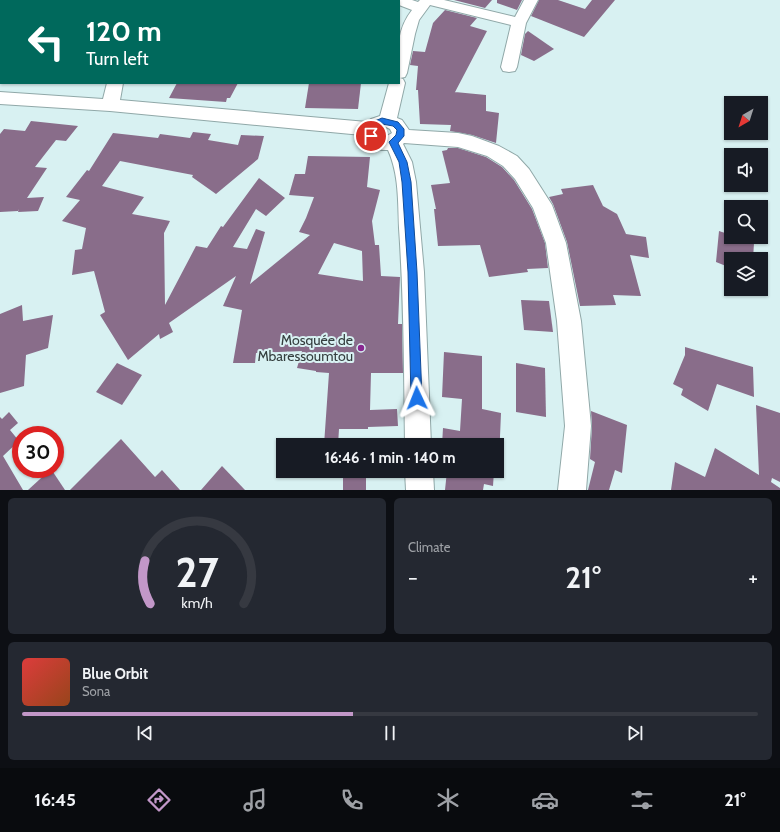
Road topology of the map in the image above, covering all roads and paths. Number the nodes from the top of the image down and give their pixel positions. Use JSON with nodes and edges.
{"nodes":[{"id":1,"x":400,"y":0,"type":"edge"},
{"id":2,"x":531,"y":0,"type":"edge"},
{"id":3,"x":425,"y":3,"type":"edge"},
{"id":4,"x":519,"y":23,"type":"junction"},
{"id":5,"x":509,"y":67,"type":"dead end"},
{"id":6,"x":400,"y":69,"type":"edge"},
{"id":7,"x":115,"y":84,"type":"edge"},
{"id":8,"x":397,"y":84,"type":"edge"},
{"id":9,"x":0,"y":98,"type":"edge"},
{"id":10,"x":110,"y":105,"type":"junction"},
{"id":11,"x":393,"y":133,"type":"junction"},
{"id":12,"x":418,"y":438,"type":"edge"},
{"id":13,"x":419,"y":478,"type":"edge"},
{"id":14,"x":420,"y":490,"type":"edge"},
{"id":15,"x":572,"y":490,"type":"edge"}],
"edges":[{"from":1,"to":3,"type":"street"},
{"from":2,"to":4,"type":"street"},
{"from":3,"to":4,"type":"street"},
{"from":3,"to":6,"type":"street"},
{"from":4,"to":5,"type":"street"},
{"from":7,"to":10,"type":"street"},
{"from":8,"to":11,"type":"street"},
{"from":9,"to":10,"type":"street"},
{"from":10,"to":11,"type":"street"},
{"from":11,"to":12,"type":"street"},
{"from":11,"to":15,"type":"street"},
{"from":13,"to":14,"type":"street"}]}
